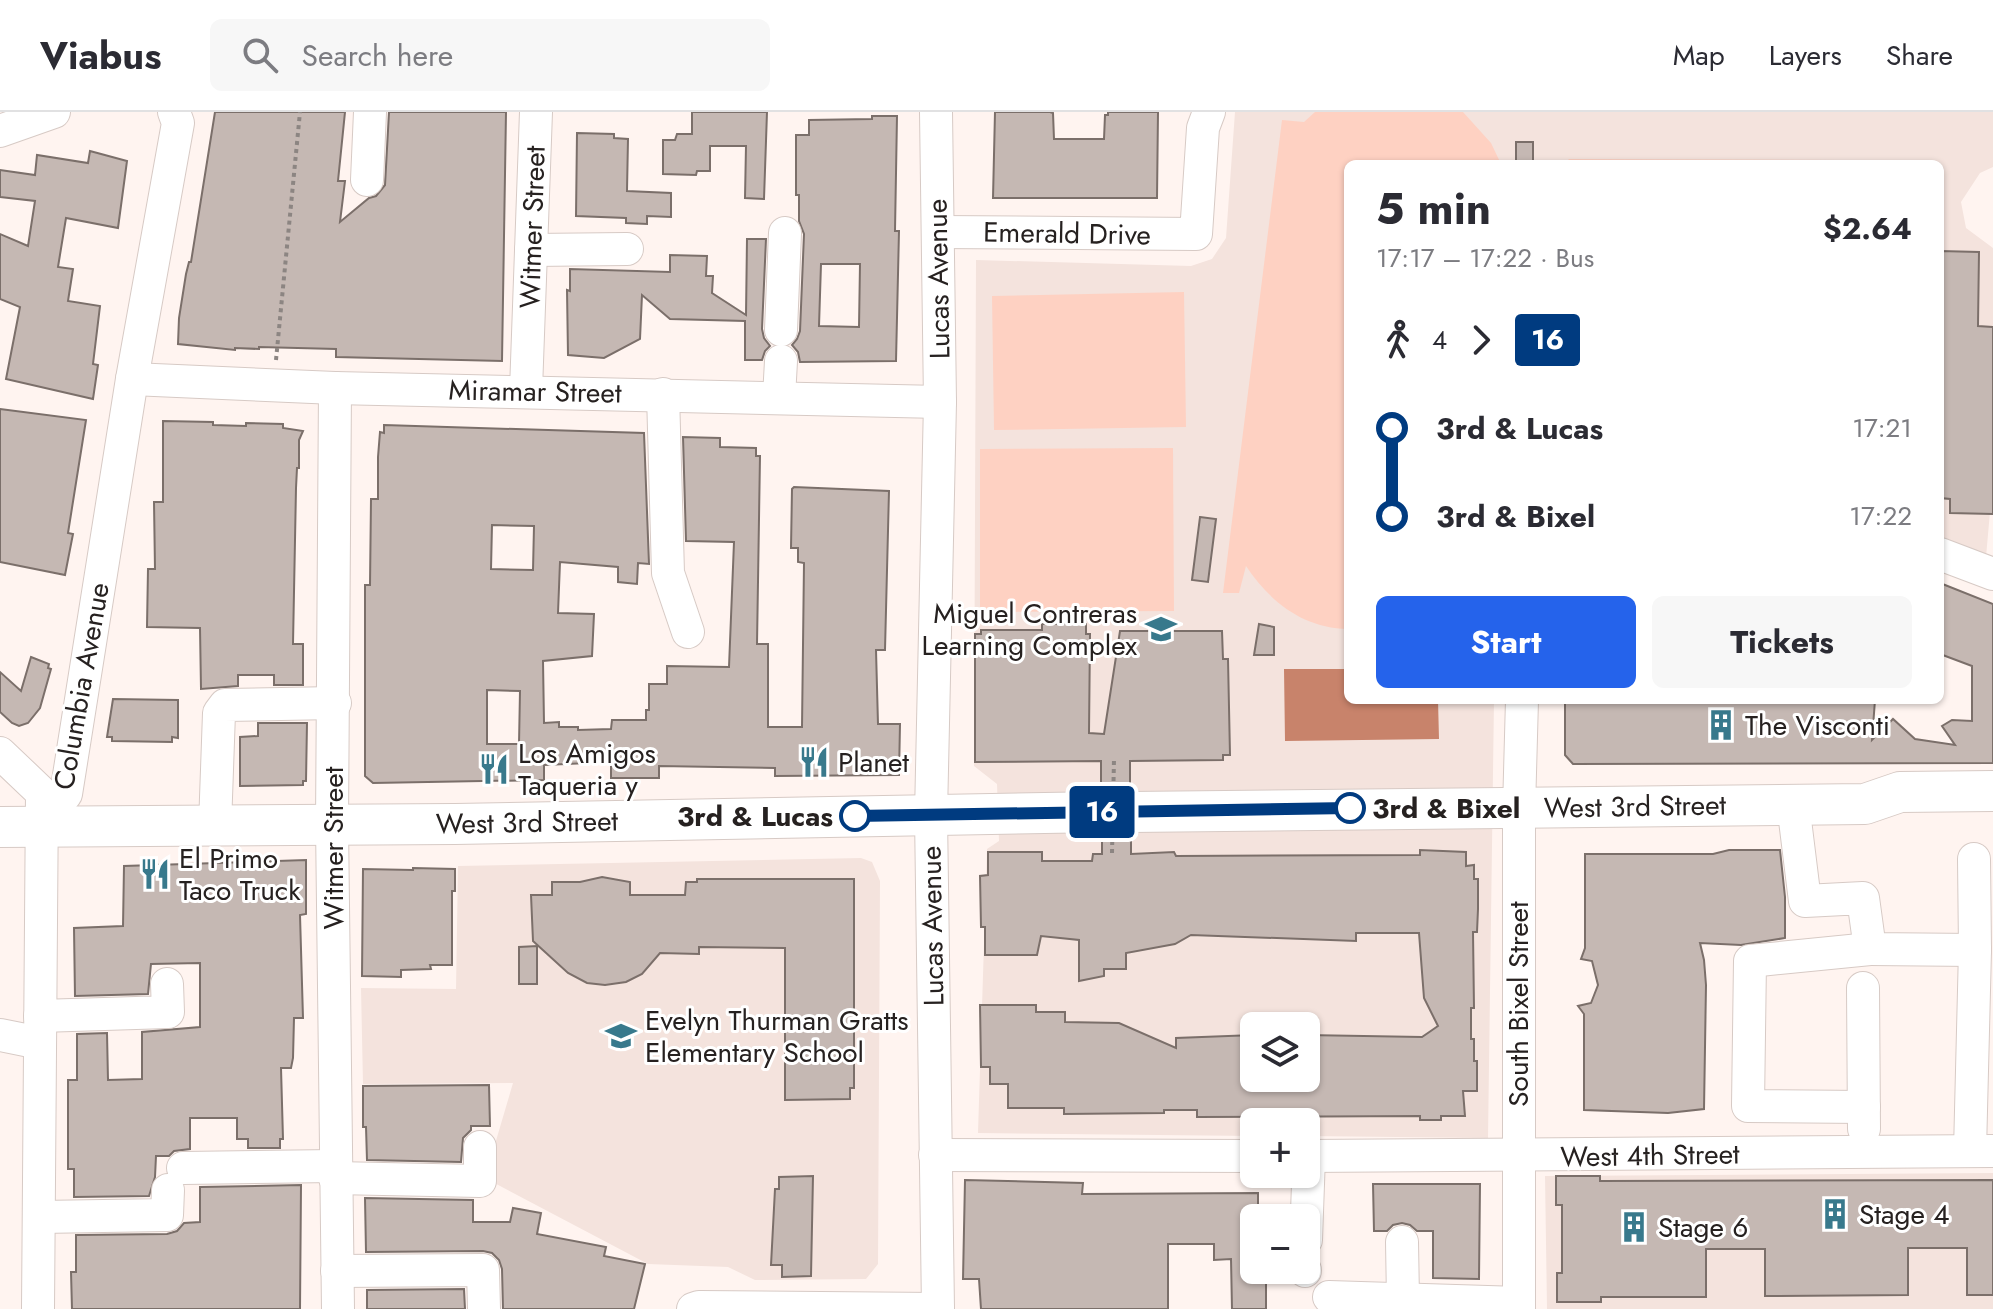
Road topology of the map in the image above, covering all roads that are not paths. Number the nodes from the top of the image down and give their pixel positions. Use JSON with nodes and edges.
{"nodes":[{"id":1,"x":54,"y":112,"type":"edge"},
{"id":2,"x":174,"y":112,"type":"edge"},
{"id":3,"x":370,"y":112,"type":"edge"},
{"id":4,"x":536,"y":112,"type":"edge"},
{"id":5,"x":936,"y":112,"type":"edge"},
{"id":6,"x":1209,"y":112,"type":"edge"},
{"id":7,"x":0,"y":131,"type":"edge"},
{"id":8,"x":367,"y":180,"type":"dead end"},
{"id":9,"x":938,"y":232,"type":"junction"},
{"id":10,"x":785,"y":233,"type":"dead end"},
{"id":11,"x":627,"y":249,"type":"dead end"},
{"id":12,"x":531,"y":250,"type":"junction"},
{"id":13,"x":132,"y":379,"type":"junction"},
{"id":14,"x":335,"y":388,"type":"junction"},
{"id":15,"x":526,"y":390,"type":"junction"},
{"id":16,"x":663,"y":394,"type":"junction"},
{"id":17,"x":779,"y":397,"type":"junction"},
{"id":18,"x":940,"y":402,"type":"junction"},
{"id":19,"x":1944,"y":556,"type":"edge"},
{"id":20,"x":1993,"y":574,"type":"edge"},
{"id":21,"x":688,"y":632,"type":"dead end"},
{"id":22,"x":335,"y":703,"type":"junction"},
{"id":23,"x":1522,"y":704,"type":"edge"},
{"id":24,"x":0,"y":753,"type":"edge"},
{"id":25,"x":1993,"y":791,"type":"edge"},
{"id":26,"x":1793,"y":804,"type":"junction"},
{"id":27,"x":1865,"y":804,"type":"junction"},
{"id":28,"x":1519,"y":809,"type":"junction"},
{"id":29,"x":931,"y":815,"type":"junction"},
{"id":30,"x":1993,"y":819,"type":"edge"},
{"id":31,"x":332,"y":824,"type":"junction"},
{"id":32,"x":41,"y":826,"type":"junction"},
{"id":33,"x":215,"y":826,"type":"junction"},
{"id":34,"x":0,"y":827,"type":"edge"},
{"id":35,"x":1974,"y":859,"type":"dead end"},
{"id":36,"x":1870,"y":949,"type":"junction"},
{"id":37,"x":1975,"y":950,"type":"junction"},
{"id":38,"x":167,"y":984,"type":"dead end"},
{"id":39,"x":1863,"y":988,"type":"dead end"},
{"id":40,"x":40,"y":1029,"type":"junction"},
{"id":41,"x":0,"y":1035,"type":"edge"},
{"id":42,"x":1775,"y":1106,"type":"junction"},
{"id":43,"x":1864,"y":1107,"type":"junction"},
{"id":44,"x":480,"y":1147,"type":"dead end"},
{"id":45,"x":1982,"y":1151,"type":"edge"},
{"id":46,"x":1865,"y":1152,"type":"junction"},
{"id":47,"x":1778,"y":1154,"type":"junction"},
{"id":48,"x":935,"y":1155,"type":"junction"},
{"id":49,"x":1240,"y":1156,"type":"edge"},
{"id":50,"x":1320,"y":1156,"type":"edge"},
{"id":51,"x":1517,"y":1156,"type":"junction"},
{"id":52,"x":335,"y":1172,"type":"junction"},
{"id":53,"x":39,"y":1217,"type":"junction"},
{"id":54,"x":1402,"y":1242,"type":"dead end"},
{"id":55,"x":337,"y":1271,"type":"junction"},
{"id":56,"x":1329,"y":1297,"type":"dead end"},
{"id":57,"x":1403,"y":1299,"type":"junction"},
{"id":58,"x":1519,"y":1306,"type":"edge"},
{"id":59,"x":38,"y":1309,"type":"edge"},
{"id":60,"x":338,"y":1309,"type":"edge"},
{"id":61,"x":484,"y":1309,"type":"edge"},
{"id":62,"x":693,"y":1309,"type":"edge"},
{"id":63,"x":938,"y":1309,"type":"edge"}],
"edges":[{"from":1,"to":7,"type":"street"},
{"from":2,"to":13,"type":"street","name":"Columbia Avenue"},
{"from":3,"to":8,"type":"street"},
{"from":4,"to":12,"type":"street","name":"Witmer Street"},
{"from":5,"to":9,"type":"street","name":"Lucas Avenue"},
{"from":6,"to":9,"type":"street","name":"Emerald Drive"},
{"from":9,"to":18,"type":"street","name":"Lucas Avenue"},
{"from":10,"to":17,"type":"street"},
{"from":11,"to":12,"type":"street"},
{"from":12,"to":15,"type":"street","name":"Witmer Street"},
{"from":13,"to":14,"type":"street","name":"Miramar Street"},
{"from":13,"to":32,"type":"street","name":"Columbia Avenue"},
{"from":14,"to":15,"type":"street","name":"Miramar Street"},
{"from":14,"to":22,"type":"street","name":"Witmer Street"},
{"from":15,"to":16,"type":"street","name":"Miramar Street"},
{"from":16,"to":17,"type":"street","name":"Miramar Street"},
{"from":16,"to":21,"type":"street"},
{"from":17,"to":18,"type":"street","name":"Miramar Street"},
{"from":18,"to":29,"type":"street","name":"Lucas Avenue"},
{"from":19,"to":20,"type":"street"},
{"from":22,"to":31,"type":"street","name":"Witmer Street"},
{"from":22,"to":33,"type":"street"},
{"from":23,"to":28,"type":"street","name":"South Bixel Street"},
{"from":24,"to":32,"type":"street"},
{"from":25,"to":27,"type":"main road","name":"West 3rd Street"},
{"from":26,"to":27,"type":"main road","name":"West 3rd Street"},
{"from":26,"to":28,"type":"main road","name":"West 3rd Street"},
{"from":26,"to":36,"type":"street"},
{"from":27,"to":30,"type":"main road"},
{"from":28,"to":29,"type":"main road","name":"West 3rd Street"},
{"from":28,"to":51,"type":"street","name":"South Bixel Street"},
{"from":29,"to":31,"type":"main road","name":"West 3rd Street"},
{"from":29,"to":48,"type":"street","name":"Lucas Avenue"},
{"from":31,"to":33,"type":"main road","name":"West 3rd Street"},
{"from":31,"to":52,"type":"street","name":"Witmer Street"},
{"from":32,"to":33,"type":"main road","name":"West 3rd Street"},
{"from":32,"to":34,"type":"main road","name":"West 3rd Street"},
{"from":32,"to":40,"type":"street","name":"Columbia Avenue"},
{"from":35,"to":37,"type":"street"},
{"from":36,"to":37,"type":"street"},
{"from":36,"to":42,"type":"street"},
{"from":37,"to":45,"type":"street"},
{"from":38,"to":40,"type":"street"},
{"from":39,"to":43,"type":"street"},
{"from":40,"to":41,"type":"street"},
{"from":40,"to":53,"type":"street","name":"Columbia Avenue"},
{"from":42,"to":43,"type":"street"},
{"from":42,"to":47,"type":"street"},
{"from":43,"to":46,"type":"street"},
{"from":44,"to":52,"type":"street"},
{"from":45,"to":46,"type":"street","name":"West 4th Street"},
{"from":46,"to":47,"type":"street","name":"West 4th Street"},
{"from":47,"to":51,"type":"street","name":"West 4th Street"},
{"from":48,"to":49,"type":"street"},
{"from":48,"to":63,"type":"street","name":"Lucas Avenue"},
{"from":50,"to":51,"type":"street","name":"West 4th Street"},
{"from":51,"to":58,"type":"street","name":"South Bixel Street"},
{"from":52,"to":53,"type":"street"},
{"from":52,"to":55,"type":"street","name":"Witmer Street"},
{"from":53,"to":59,"type":"street","name":"Columbia Avenue"},
{"from":54,"to":57,"type":"street"},
{"from":55,"to":60,"type":"street","name":"Witmer Street"},
{"from":55,"to":61,"type":"street"},
{"from":56,"to":57,"type":"street"},
{"from":57,"to":58,"type":"street"},
{"from":62,"to":63,"type":"street"}]}
